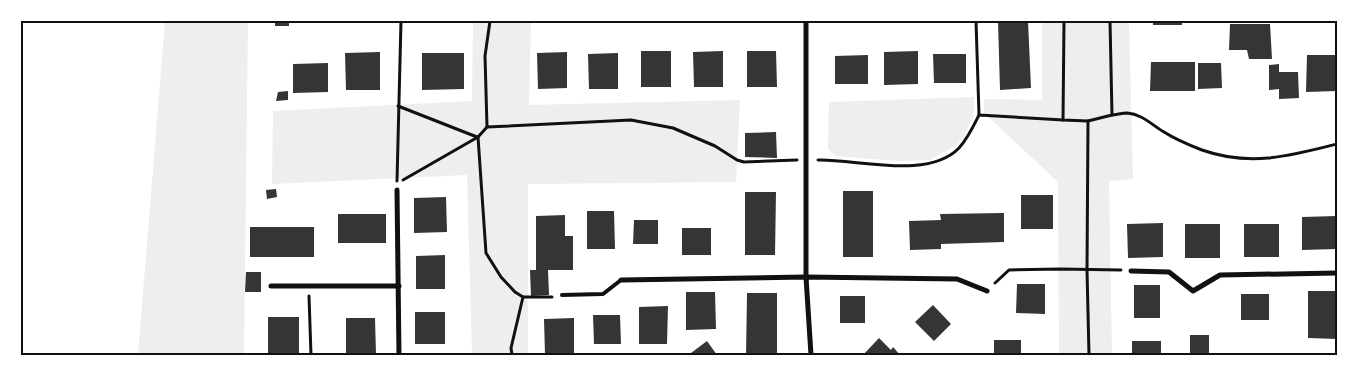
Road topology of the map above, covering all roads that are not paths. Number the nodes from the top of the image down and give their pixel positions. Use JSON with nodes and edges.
{"nodes":[{"id":1,"x":806,"y":21,"type":"edge"},
{"id":2,"x":397,"y":190,"type":"dead end"},
{"id":3,"x":1131,"y":270,"type":"road end"},
{"id":4,"x":1337,"y":272,"type":"edge"},
{"id":5,"x":806,"y":277,"type":"junction"},
{"id":6,"x":621,"y":280,"type":"joint"},
{"id":7,"x":271,"y":286,"type":"dead end"},
{"id":8,"x":399,"y":286,"type":"junction"},
{"id":9,"x":987,"y":291,"type":"road end"},
{"id":10,"x":562,"y":295,"type":"road end"},
{"id":11,"x":399,"y":355,"type":"edge"},
{"id":12,"x":811,"y":355,"type":"edge"}],
"edges":[{"from":1,"to":5,"type":"street"},
{"from":2,"to":8,"type":"street"},
{"from":3,"to":4,"type":"street"},
{"from":5,"to":6,"type":"street"},
{"from":5,"to":9,"type":"street"},
{"from":5,"to":12,"type":"street"},
{"from":6,"to":10,"type":"lane"},
{"from":7,"to":8,"type":"street"},
{"from":8,"to":11,"type":"street"}]}
